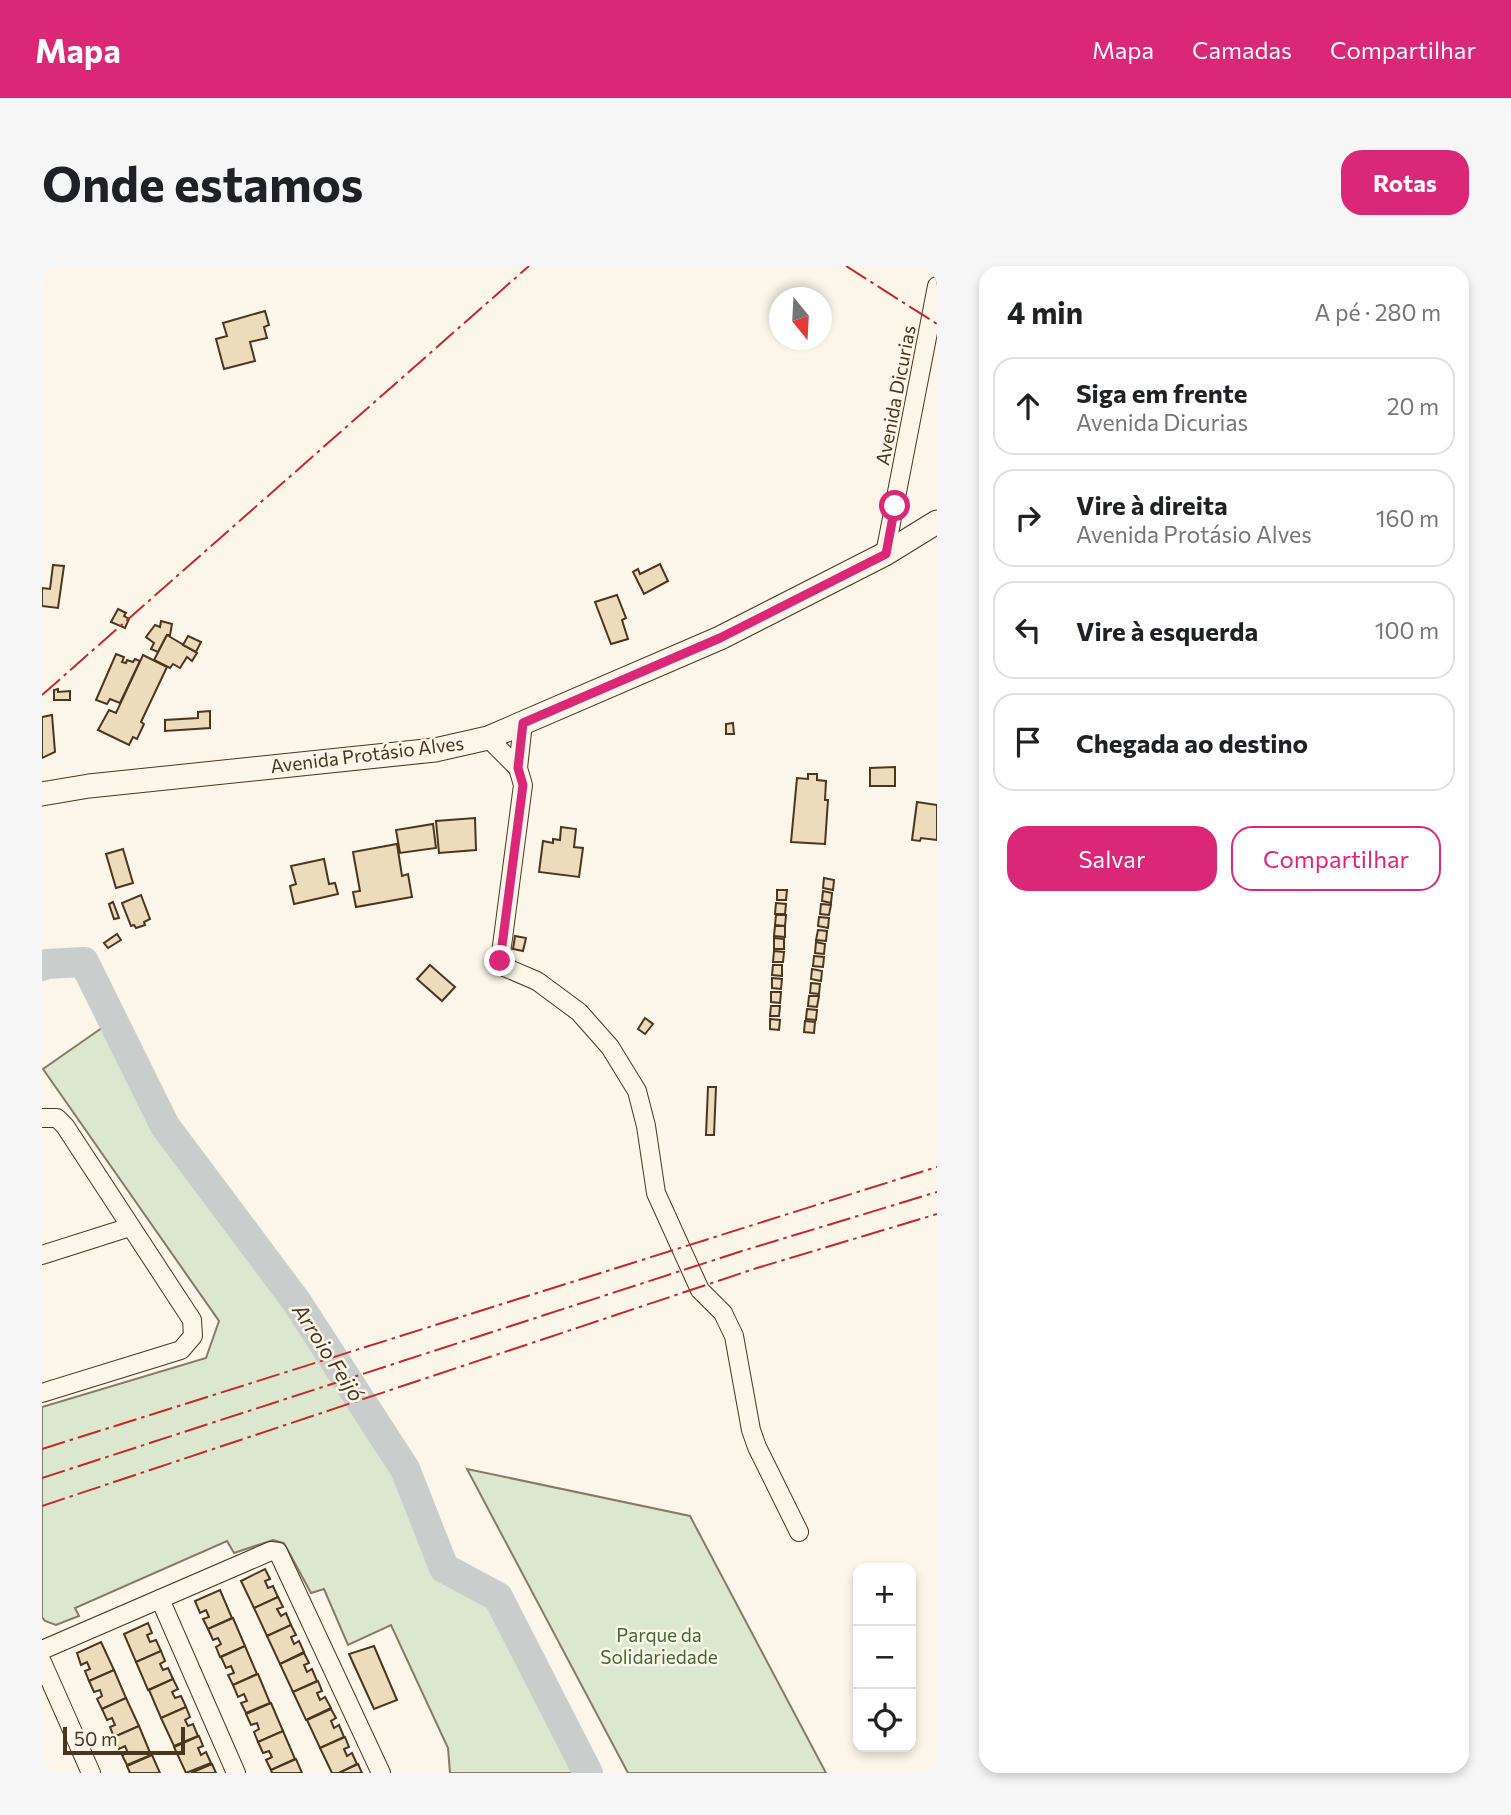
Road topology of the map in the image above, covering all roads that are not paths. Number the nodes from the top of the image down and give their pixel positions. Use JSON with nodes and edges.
{"nodes":[{"id":1,"x":937,"y":285,"type":"edge"},
{"id":2,"x":937,"y":522,"type":"edge"},
{"id":3,"x":886,"y":554,"type":"junction"},
{"id":4,"x":523,"y":723,"type":"junction"},
{"id":5,"x":488,"y":738,"type":"junction"},
{"id":6,"x":518,"y":768,"type":"junction"},
{"id":7,"x":42,"y":794,"type":"edge"},
{"id":8,"x":42,"y":1118,"type":"edge"},
{"id":9,"x":130,"y":1227,"type":"junction"},
{"id":10,"x":42,"y":1255,"type":"edge"},
{"id":11,"x":42,"y":1393,"type":"edge"},
{"id":12,"x":799,"y":1532,"type":"dead end"},
{"id":13,"x":160,"y":1600,"type":"junction"},
{"id":14,"x":42,"y":1650,"type":"edge"},
{"id":15,"x":42,"y":1662,"type":"edge"},
{"id":16,"x":91,"y":1773,"type":"edge"},
{"id":17,"x":236,"y":1773,"type":"edge"},
{"id":18,"x":381,"y":1773,"type":"edge"}],
"edges":[{"from":1,"to":3,"type":"street","name":"Avenida Dicurias"},
{"from":2,"to":3,"type":"main road","name":"Avenida Protásio Alves"},
{"from":3,"to":4,"type":"main road","name":"Avenida Protásio Alves"},
{"from":4,"to":5,"type":"main road","name":"Avenida Protásio Alves"},
{"from":4,"to":6,"type":"street"},
{"from":5,"to":6,"type":"street"},
{"from":5,"to":7,"type":"main road","name":"Avenida Protásio Alves"},
{"from":6,"to":12,"type":"street"},
{"from":8,"to":9,"type":"street"},
{"from":9,"to":10,"type":"street"},
{"from":9,"to":11,"type":"street"},
{"from":13,"to":14,"type":"street"},
{"from":13,"to":17,"type":"street"},
{"from":13,"to":18,"type":"street"},
{"from":15,"to":16,"type":"street"}]}
